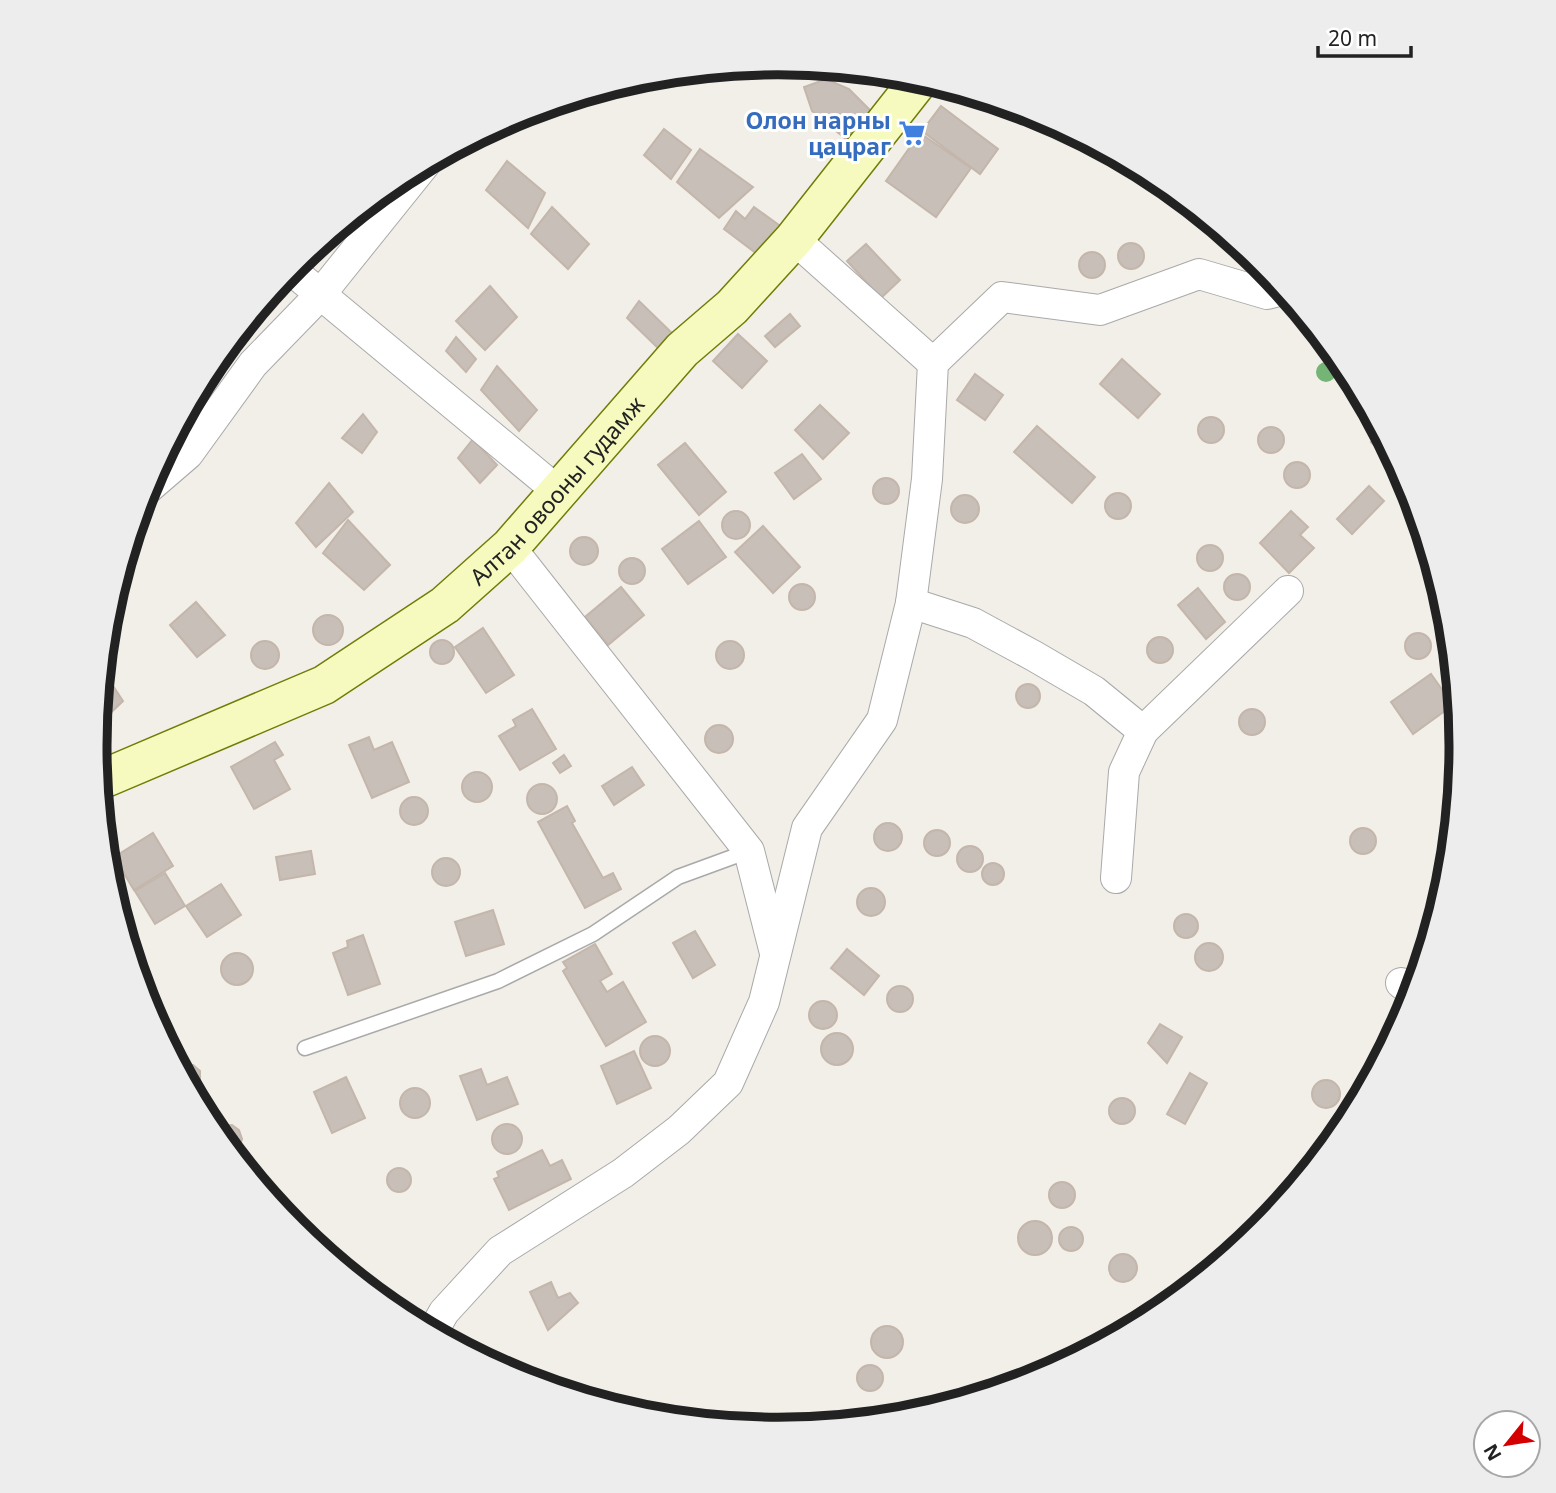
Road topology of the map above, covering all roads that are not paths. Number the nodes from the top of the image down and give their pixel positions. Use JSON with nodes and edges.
{"nodes":[{"id":1,"x":912,"y":89,"type":"edge"},
{"id":2,"x":406,"y":187,"type":"edge"},
{"id":3,"x":794,"y":239,"type":"junction"},
{"id":4,"x":298,"y":277,"type":"edge"},
{"id":5,"x":1272,"y":293,"type":"edge"},
{"id":6,"x":319,"y":296,"type":"junction"},
{"id":7,"x":933,"y":363,"type":"junction"},
{"id":8,"x":165,"y":473,"type":"edge"},
{"id":9,"x":560,"y":493,"type":"junction"},
{"id":10,"x":510,"y":547,"type":"junction"},
{"id":11,"x":1288,"y":591,"type":"dead end"},
{"id":12,"x":911,"y":603,"type":"junction"},
{"id":13,"x":1143,"y":731,"type":"junction"},
{"id":14,"x":108,"y":777,"type":"edge"},
{"id":15,"x":749,"y":851,"type":"junction"},
{"id":16,"x":1116,"y":878,"type":"dead end"},
{"id":17,"x":776,"y":956,"type":"junction"},
{"id":18,"x":305,"y":1048,"type":"dead end"},
{"id":19,"x":437,"y":1325,"type":"edge"}],
"edges":[{"from":1,"to":3,"type":"main road","name":"Алтан овооны гудамж"},
{"from":2,"to":6,"type":"street"},
{"from":3,"to":7,"type":"street"},
{"from":3,"to":9,"type":"main road","name":"Алтан овооны гудамж"},
{"from":4,"to":6,"type":"street"},
{"from":5,"to":7,"type":"street"},
{"from":6,"to":8,"type":"street"},
{"from":6,"to":9,"type":"street"},
{"from":7,"to":12,"type":"street"},
{"from":9,"to":10,"type":"main road","name":"Алтан овооны гудамж"},
{"from":10,"to":14,"type":"main road","name":"Алтан овооны гудамж"},
{"from":10,"to":15,"type":"street"},
{"from":11,"to":13,"type":"street"},
{"from":12,"to":13,"type":"street"},
{"from":12,"to":17,"type":"street"},
{"from":13,"to":16,"type":"street"},
{"from":15,"to":17,"type":"street"},
{"from":15,"to":18,"type":"lane"},
{"from":17,"to":19,"type":"street"}]}
